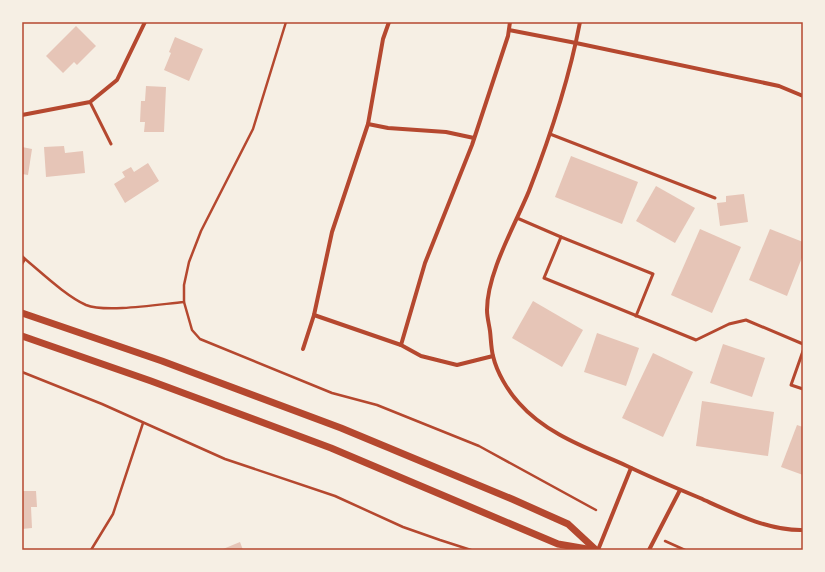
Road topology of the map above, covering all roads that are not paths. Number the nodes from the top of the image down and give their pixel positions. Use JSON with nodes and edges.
{"nodes":[{"id":1,"x":145,"y":22,"type":"edge"},
{"id":2,"x":389,"y":22,"type":"edge"},
{"id":3,"x":510,"y":22,"type":"edge"},
{"id":4,"x":580,"y":22,"type":"edge"},
{"id":5,"x":509,"y":30,"type":"junction"},
{"id":6,"x":576,"y":43,"type":"junction"},
{"id":7,"x":803,"y":96,"type":"edge"},
{"id":8,"x":90,"y":102,"type":"junction"},
{"id":9,"x":22,"y":115,"type":"edge"},
{"id":10,"x":368,"y":124,"type":"junction"},
{"id":11,"x":550,"y":134,"type":"junction"},
{"id":12,"x":474,"y":138,"type":"junction"},
{"id":13,"x":111,"y":144,"type":"dead end"},
{"id":14,"x":715,"y":198,"type":"dead end"},
{"id":15,"x":517,"y":218,"type":"junction"},
{"id":16,"x":561,"y":237,"type":"junction"},
{"id":17,"x":22,"y":313,"type":"edge"},
{"id":18,"x":314,"y":315,"type":"junction"},
{"id":19,"x":636,"y":316,"type":"junction"},
{"id":20,"x":22,"y":336,"type":"edge"},
{"id":21,"x":803,"y":344,"type":"edge"},
{"id":22,"x":401,"y":345,"type":"junction"},
{"id":23,"x":303,"y":349,"type":"dead end"},
{"id":24,"x":803,"y":351,"type":"edge"},
{"id":25,"x":493,"y":356,"type":"junction"},
{"id":26,"x":803,"y":389,"type":"edge"},
{"id":27,"x":631,"y":468,"type":"junction"},
{"id":28,"x":680,"y":490,"type":"junction"},
{"id":29,"x":803,"y":530,"type":"edge"},
{"id":30,"x":593,"y":550,"type":"edge"},
{"id":31,"x":597,"y":550,"type":"edge"},
{"id":32,"x":649,"y":550,"type":"edge"}],
"edges":[{"from":1,"to":8,"type":"street"},
{"from":2,"to":10,"type":"street"},
{"from":3,"to":5,"type":"street"},
{"from":4,"to":6,"type":"street"},
{"from":5,"to":6,"type":"street"},
{"from":5,"to":12,"type":"street"},
{"from":6,"to":7,"type":"street"},
{"from":6,"to":11,"type":"street"},
{"from":8,"to":9,"type":"street"},
{"from":8,"to":13,"type":"lane"},
{"from":10,"to":12,"type":"street"},
{"from":10,"to":18,"type":"street"},
{"from":11,"to":14,"type":"lane"},
{"from":11,"to":15,"type":"street"},
{"from":12,"to":22,"type":"street"},
{"from":15,"to":16,"type":"lane"},
{"from":15,"to":25,"type":"street"},
{"from":16,"to":19,"type":"lane"},
{"from":16,"to":19,"type":"lane"},
{"from":17,"to":31,"type":"street"},
{"from":18,"to":22,"type":"street"},
{"from":18,"to":23,"type":"street"},
{"from":19,"to":21,"type":"lane"},
{"from":20,"to":30,"type":"street"},
{"from":22,"to":25,"type":"street"},
{"from":24,"to":26,"type":"lane"},
{"from":25,"to":27,"type":"street"},
{"from":27,"to":28,"type":"street"},
{"from":27,"to":31,"type":"street"},
{"from":28,"to":29,"type":"street"},
{"from":28,"to":32,"type":"street"}]}
